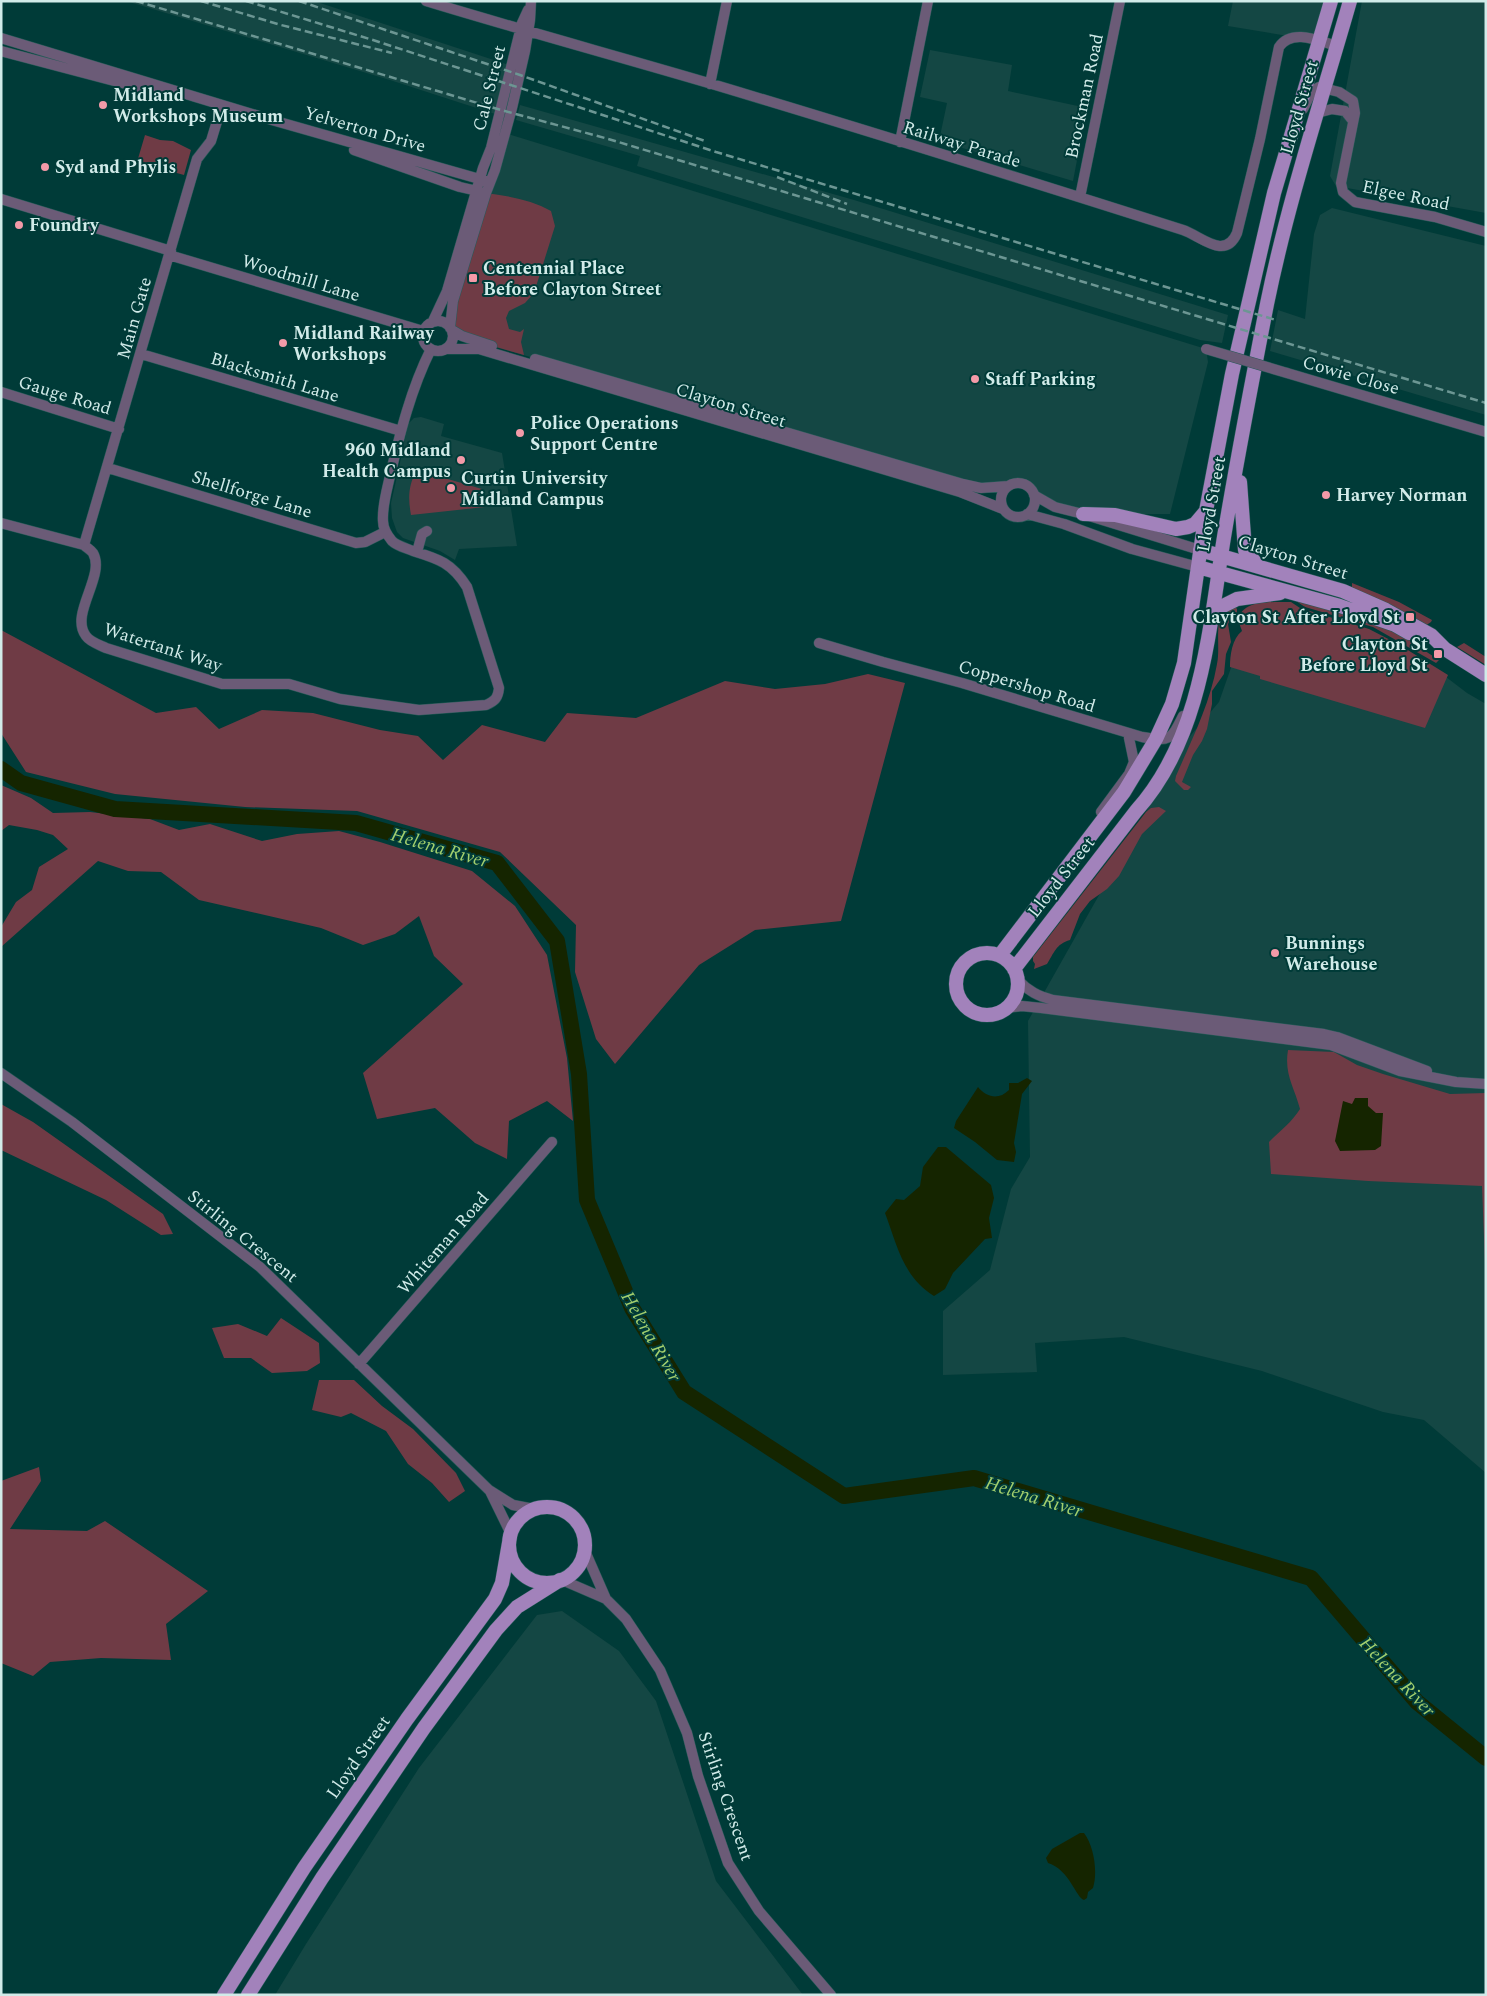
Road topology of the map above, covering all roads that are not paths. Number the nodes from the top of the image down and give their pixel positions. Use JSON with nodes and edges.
{"nodes":[{"id":1,"x":426,"y":1,"type":"edge"},
{"id":2,"x":727,"y":1,"type":"edge"},
{"id":3,"x":928,"y":1,"type":"edge"},
{"id":4,"x":1120,"y":1,"type":"edge"},
{"id":5,"x":1331,"y":1,"type":"edge"},
{"id":6,"x":1350,"y":1,"type":"edge"},
{"id":7,"x":530,"y":3,"type":"edge"},
{"id":8,"x":524,"y":31,"type":"junction"},
{"id":9,"x":1,"y":38,"type":"edge"},
{"id":10,"x":1318,"y":41,"type":"junction"},
{"id":11,"x":1337,"y":46,"type":"junction"},
{"id":12,"x":1,"y":51,"type":"edge"},
{"id":13,"x":710,"y":84,"type":"junction"},
{"id":14,"x":1325,"y":88,"type":"junction"},
{"id":15,"x":221,"y":107,"type":"junction"},
{"id":16,"x":1317,"y":113,"type":"junction"},
{"id":17,"x":1295,"y":119,"type":"junction"},
{"id":18,"x":1353,"y":121,"type":"junction"},
{"id":19,"x":900,"y":142,"type":"junction"},
{"id":20,"x":479,"y":179,"type":"junction"},
{"id":21,"x":490,"y":182,"type":"junction"},
{"id":22,"x":481,"y":192,"type":"junction"},
{"id":23,"x":1080,"y":197,"type":"junction"},
{"id":24,"x":1,"y":199,"type":"edge"},
{"id":25,"x":1486,"y":232,"type":"edge"},
{"id":26,"x":170,"y":253,"type":"junction"},
{"id":27,"x":433,"y":322,"type":"junction"},
{"id":28,"x":451,"y":329,"type":"junction"},
{"id":29,"x":423,"y":331,"type":"junction"},
{"id":30,"x":431,"y":349,"type":"junction"},
{"id":31,"x":446,"y":349,"type":"junction"},
{"id":32,"x":1206,"y":349,"type":"dead end"},
{"id":33,"x":141,"y":354,"type":"junction"},
{"id":34,"x":1,"y":392,"type":"edge"},
{"id":35,"x":119,"y":429,"type":"junction"},
{"id":36,"x":1244,"y":429,"type":"junction"},
{"id":37,"x":401,"y":431,"type":"junction"},
{"id":38,"x":1486,"y":432,"type":"edge"},
{"id":39,"x":108,"y":468,"type":"junction"},
{"id":40,"x":1008,"y":486,"type":"junction"},
{"id":41,"x":1034,"y":494,"type":"junction"},
{"id":42,"x":1003,"y":509,"type":"junction"},
{"id":43,"x":1206,"y":511,"type":"junction"},
{"id":44,"x":1027,"y":514,"type":"junction"},
{"id":45,"x":1083,"y":514,"type":"junction"},
{"id":46,"x":1,"y":523,"type":"edge"},
{"id":47,"x":427,"y":531,"type":"dead end"},
{"id":48,"x":385,"y":532,"type":"junction"},
{"id":49,"x":84,"y":545,"type":"junction"},
{"id":50,"x":1200,"y":550,"type":"junction"},
{"id":51,"x":417,"y":552,"type":"junction"},
{"id":52,"x":1221,"y":556,"type":"junction"},
{"id":53,"x":1258,"y":566,"type":"junction"},
{"id":54,"x":1198,"y":567,"type":"junction"},
{"id":55,"x":1218,"y":573,"type":"junction"},
{"id":56,"x":1291,"y":592,"type":"junction"},
{"id":57,"x":1213,"y":611,"type":"junction"},
{"id":58,"x":818,"y":643,"type":"dead end"},
{"id":59,"x":1445,"y":649,"type":"junction"},
{"id":60,"x":1486,"y":675,"type":"edge"},
{"id":61,"x":1198,"y":686,"type":"junction"},
{"id":62,"x":1128,"y":733,"type":"junction"},
{"id":63,"x":1156,"y":739,"type":"junction"},
{"id":64,"x":1068,"y":866,"type":"junction"},
{"id":65,"x":1000,"y":955,"type":"junction"},
{"id":66,"x":1016,"y":974,"type":"junction"},
{"id":67,"x":1006,"y":1008,"type":"junction"},
{"id":68,"x":1,"y":1072,"type":"edge"},
{"id":69,"x":1456,"y":1082,"type":"junction"},
{"id":70,"x":1486,"y":1084,"type":"edge"},
{"id":71,"x":552,"y":1142,"type":"dead end"},
{"id":72,"x":359,"y":1364,"type":"junction"},
{"id":73,"x":489,"y":1490,"type":"junction"},
{"id":74,"x":534,"y":1509,"type":"junction"},
{"id":75,"x":510,"y":1535,"type":"junction"},
{"id":76,"x":585,"y":1551,"type":"junction"},
{"id":77,"x":561,"y":1580,"type":"junction"},
{"id":78,"x":606,"y":1599,"type":"junction"},
{"id":79,"x":224,"y":1995,"type":"edge"},
{"id":80,"x":248,"y":1995,"type":"edge"},
{"id":81,"x":831,"y":1995,"type":"edge"}],
"edges":[{"from":1,"to":8,"type":"street","name":"Railway Parade"},
{"from":2,"to":13,"type":"street"},
{"from":3,"to":19,"type":"street"},
{"from":4,"to":23,"type":"street","name":"Brockman Road"},
{"from":5,"to":10,"type":"main road","name":"Lloyd Street"},
{"from":6,"to":11,"type":"main road","name":"Lloyd Street"},
{"from":7,"to":8,"type":"street","name":"Cale Street"},
{"from":8,"to":13,"type":"street","name":"Railway Parade"},
{"from":8,"to":20,"type":"street","name":"Cale Street"},
{"from":8,"to":21,"type":"street","name":"Cale Street"},
{"from":9,"to":15,"type":"street","name":"Yelverton Drive"},
{"from":10,"to":11,"type":"street","name":"Railway Parade"},
{"from":10,"to":17,"type":"main road","name":"Lloyd Street"},
{"from":10,"to":23,"type":"street","name":"Railway Parade"},
{"from":11,"to":14,"type":"main road","name":"Lloyd Street"},
{"from":12,"to":15,"type":"street","name":"Yelverton Drive"},
{"from":13,"to":19,"type":"street","name":"Railway Parade"},
{"from":14,"to":16,"type":"main road","name":"Lloyd Street"},
{"from":14,"to":17,"type":"street"},
{"from":14,"to":18,"type":"street","name":"Elgee Road"},
{"from":15,"to":20,"type":"street","name":"Yelverton Drive"},
{"from":15,"to":22,"type":"street","name":"Yelverton Drive"},
{"from":15,"to":26,"type":"street","name":"Main Gate"},
{"from":16,"to":18,"type":"street"},
{"from":16,"to":36,"type":"main road","name":"Lloyd Street"},
{"from":17,"to":43,"type":"main road","name":"Lloyd Street"},
{"from":18,"to":25,"type":"street","name":"Elgee Road"},
{"from":19,"to":23,"type":"street","name":"Railway Parade"},
{"from":20,"to":21,"type":"street","name":"Yelverton Drive"},
{"from":20,"to":22,"type":"street","name":"Cale Street"},
{"from":21,"to":22,"type":"street","name":"Cale Street"},
{"from":22,"to":27,"type":"street"},
{"from":22,"to":28,"type":"street"},
{"from":24,"to":26,"type":"street","name":"Woodmill Lane"},
{"from":26,"to":29,"type":"street","name":"Woodmill Lane"},
{"from":26,"to":33,"type":"street","name":"Main Gate"},
{"from":27,"to":28,"type":"street"},
{"from":27,"to":29,"type":"street"},
{"from":28,"to":31,"type":"street"},
{"from":28,"to":40,"type":"street","name":"Clayton Street"},
{"from":29,"to":30,"type":"street"},
{"from":30,"to":31,"type":"street"},
{"from":30,"to":37,"type":"street"},
{"from":31,"to":42,"type":"street","name":"Clayton Street"},
{"from":32,"to":38,"type":"street","name":"Cowie Close","bridge":true},
{"from":33,"to":35,"type":"street","name":"Main Gate"},
{"from":33,"to":37,"type":"street","name":"Blacksmith Lane"},
{"from":34,"to":35,"type":"street","name":"Gauge Road"},
{"from":35,"to":39,"type":"street","name":"Main Gate"},
{"from":36,"to":52,"type":"main road","name":"Lloyd Street"},
{"from":36,"to":53,"type":"main road"},
{"from":37,"to":48,"type":"street"},
{"from":39,"to":48,"type":"street","name":"Shellforge Lane"},
{"from":39,"to":49,"type":"street","name":"Main Gate"},
{"from":40,"to":41,"type":"street"},
{"from":40,"to":42,"type":"street"},
{"from":41,"to":44,"type":"street"},
{"from":41,"to":45,"type":"street","name":"Clayton Street"},
{"from":42,"to":44,"type":"street"},
{"from":43,"to":45,"type":"main road"},
{"from":43,"to":50,"type":"main road","name":"Lloyd Street"},
{"from":44,"to":54,"type":"street","name":"Clayton Street"},
{"from":45,"to":50,"type":"street","name":"Clayton Street"},
{"from":46,"to":49,"type":"street"},
{"from":47,"to":51,"type":"street"},
{"from":48,"to":51,"type":"street"},
{"from":49,"to":51,"type":"street","name":"Watertank Way"},
{"from":50,"to":52,"type":"main road","name":"Clayton Street"},
{"from":50,"to":54,"type":"main road","name":"Lloyd Street"},
{"from":52,"to":53,"type":"main road","name":"Clayton Street"},
{"from":52,"to":55,"type":"main road","name":"Lloyd Street"},
{"from":53,"to":59,"type":"main road","name":"Clayton Street"},
{"from":54,"to":55,"type":"main road","name":"Clayton Street"},
{"from":54,"to":63,"type":"main road","name":"Lloyd Street"},
{"from":55,"to":56,"type":"main road","name":"Clayton Street"},
{"from":55,"to":57,"type":"main road","name":"Lloyd Street"},
{"from":56,"to":57,"type":"main road"},
{"from":56,"to":59,"type":"main road","name":"Clayton Street"},
{"from":57,"to":61,"type":"main road","name":"Lloyd Street"},
{"from":58,"to":62,"type":"street","name":"Coppershop Road"},
{"from":59,"to":60,"type":"main road","name":"Clayton Street"},
{"from":61,"to":63,"type":"street"},
{"from":61,"to":66,"type":"main road","name":"Lloyd Street"},
{"from":62,"to":63,"type":"street","name":"Coppershop Road"},
{"from":62,"to":64,"type":"street"},
{"from":63,"to":64,"type":"main road","name":"Lloyd Street"},
{"from":64,"to":65,"type":"main road","name":"Lloyd Street"},
{"from":65,"to":66,"type":"main road"},
{"from":65,"to":67,"type":"main road"},
{"from":66,"to":67,"type":"main road"},
{"from":66,"to":69,"type":"street"},
{"from":67,"to":69,"type":"street"},
{"from":68,"to":72,"type":"street","name":"Stirling Crescent"},
{"from":69,"to":70,"type":"street"},
{"from":71,"to":72,"type":"street","name":"Whiteman Road"},
{"from":72,"to":73,"type":"street","name":"Stirling Crescent"},
{"from":73,"to":74,"type":"street","name":"Stirling Crescent"},
{"from":73,"to":75,"type":"street","name":"Stirling Crescent"},
{"from":74,"to":75,"type":"main road"},
{"from":74,"to":76,"type":"main road"},
{"from":75,"to":77,"type":"main road"},
{"from":75,"to":79,"type":"main road","name":"Lloyd Street"},
{"from":76,"to":77,"type":"main road"},
{"from":76,"to":78,"type":"street","name":"Stirling Crescent"},
{"from":77,"to":78,"type":"street","name":"Stirling Crescent"},
{"from":77,"to":80,"type":"main road"},
{"from":78,"to":81,"type":"street","name":"Stirling Crescent"}]}
